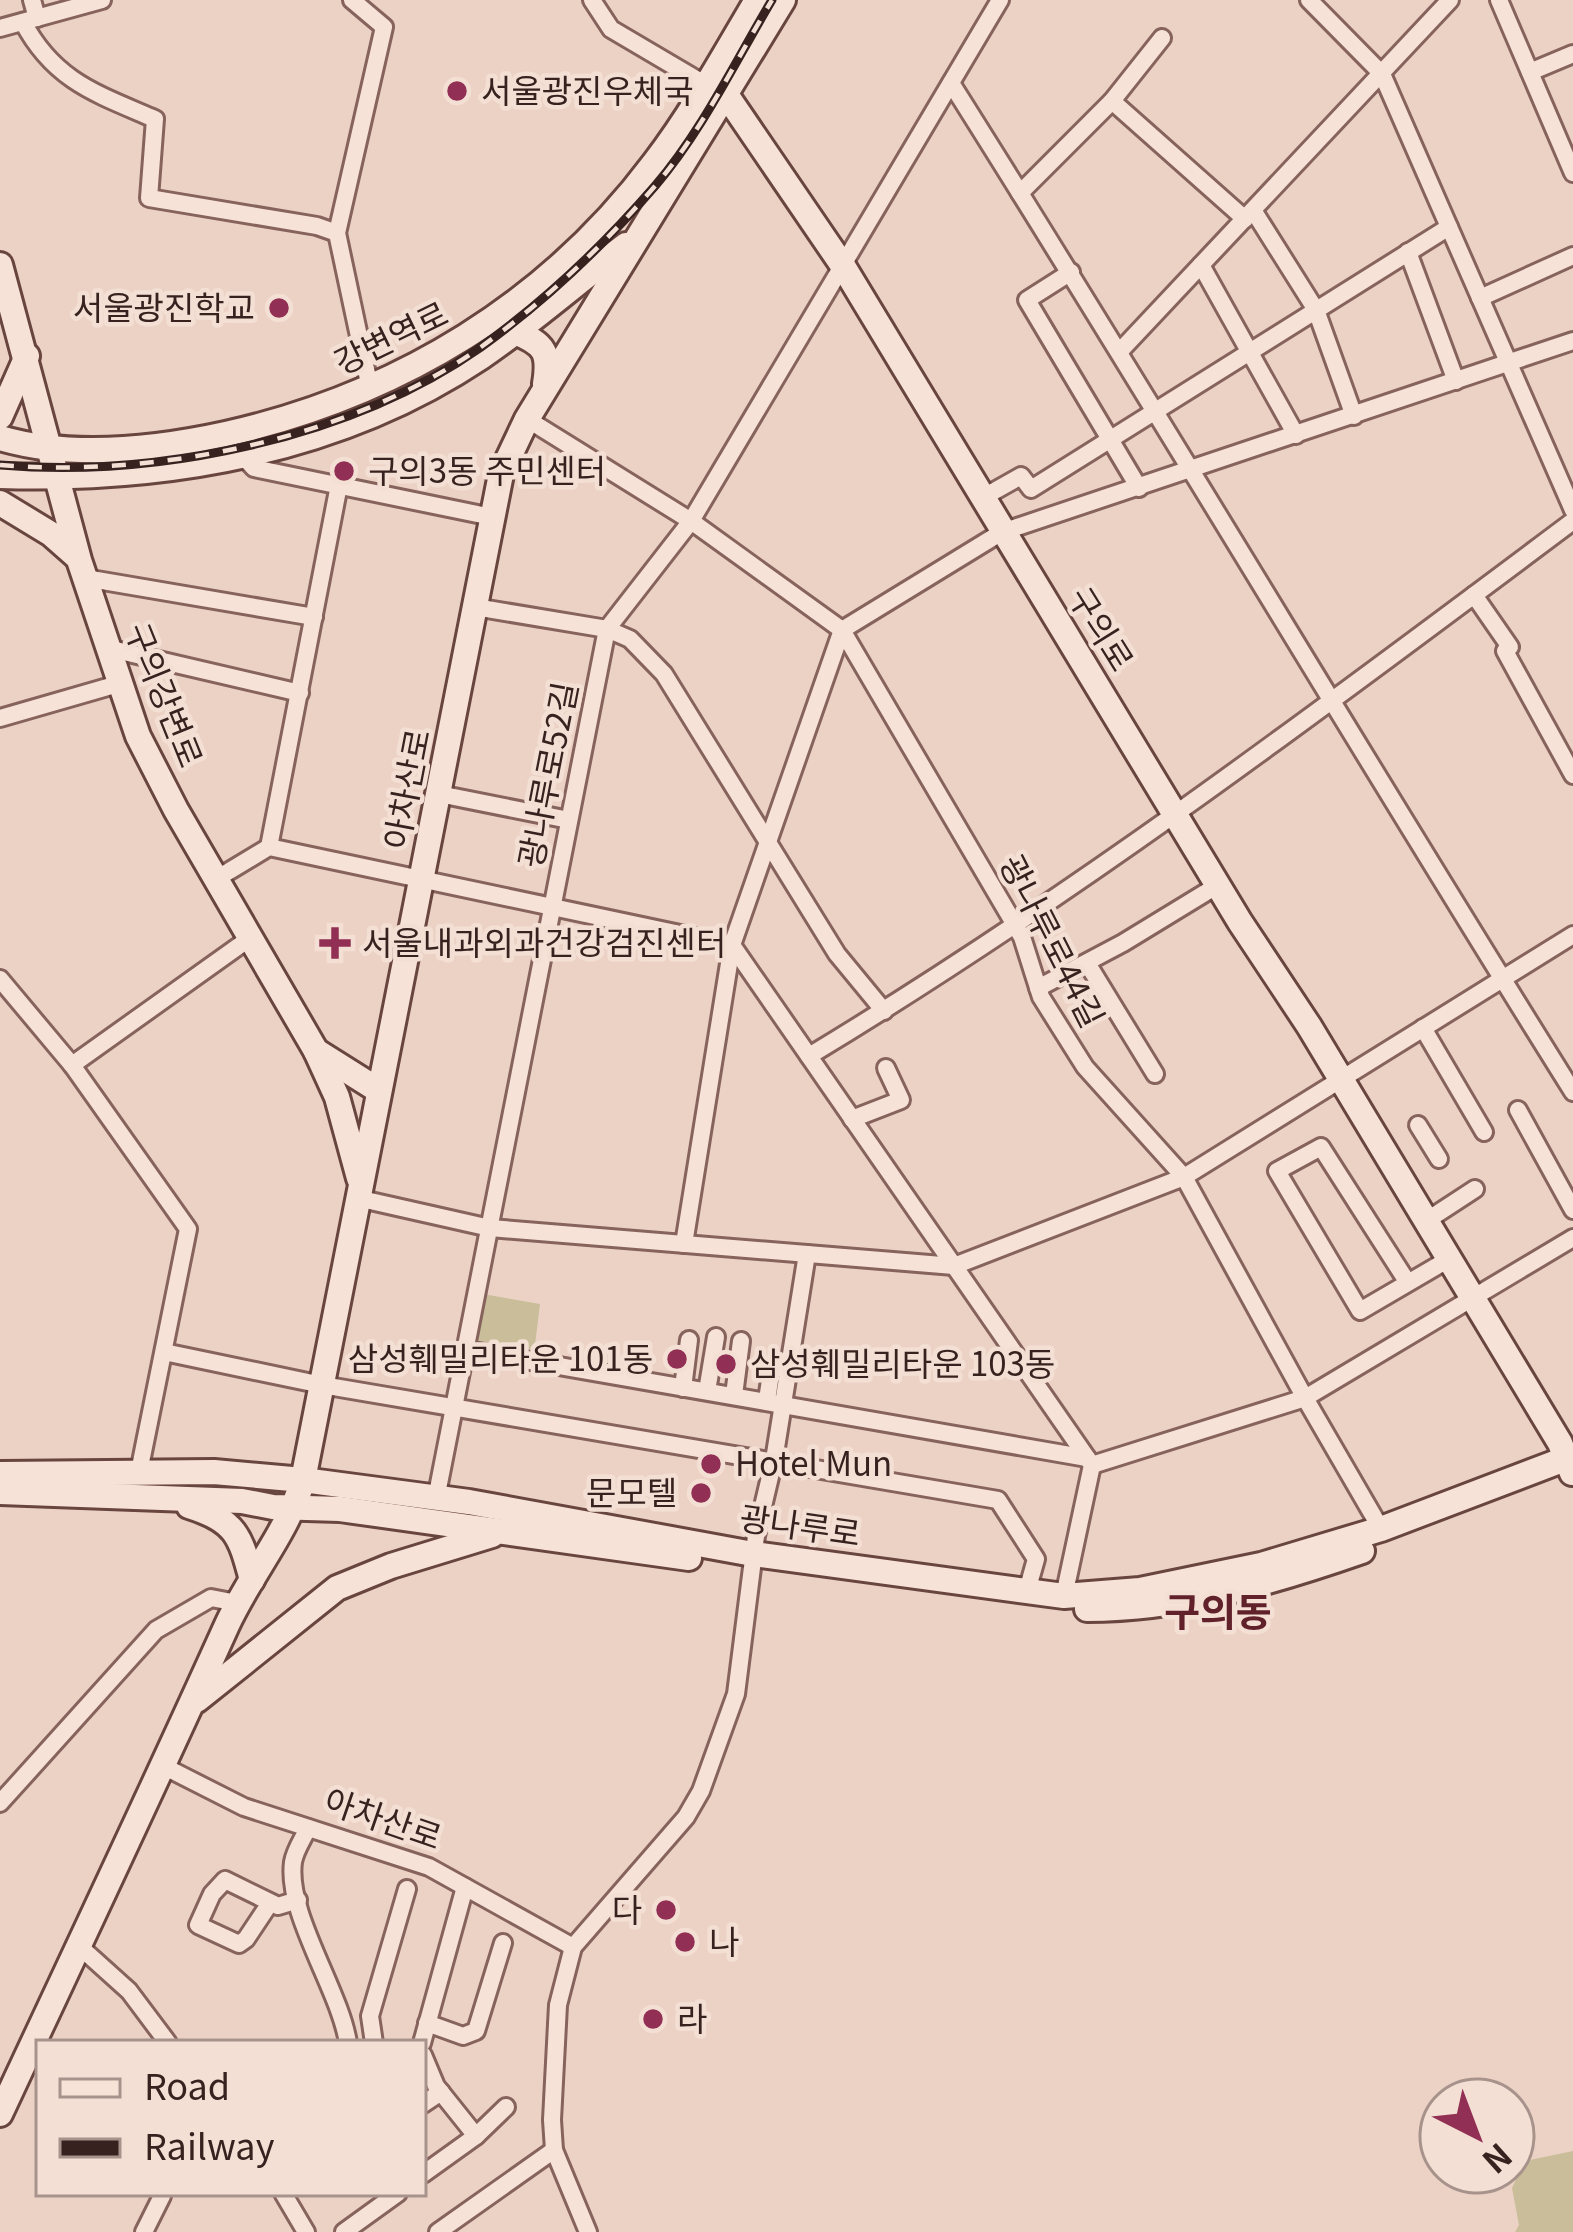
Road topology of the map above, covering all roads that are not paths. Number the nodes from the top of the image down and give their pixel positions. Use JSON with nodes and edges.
{"nodes":[{"id":1,"x":352,"y":0,"type":"edge"},
{"id":2,"x":592,"y":0,"type":"edge"},
{"id":3,"x":757,"y":0,"type":"edge"},
{"id":4,"x":783,"y":0,"type":"edge"},
{"id":5,"x":1000,"y":0,"type":"edge"},
{"id":6,"x":1309,"y":0,"type":"edge"},
{"id":7,"x":1450,"y":0,"type":"edge"},
{"id":8,"x":1499,"y":0,"type":"edge"},
{"id":9,"x":93,"y":1,"type":"edge"},
{"id":10,"x":30,"y":13,"type":"edge"},
{"id":11,"x":0,"y":28,"type":"edge"},
{"id":12,"x":1162,"y":38,"type":"dead end"},
{"id":13,"x":1573,"y":54,"type":"edge"},
{"id":14,"x":1530,"y":72,"type":"junction"},
{"id":15,"x":1382,"y":74,"type":"junction"},
{"id":16,"x":951,"y":83,"type":"junction"},
{"id":17,"x":716,"y":91,"type":"junction"},
{"id":18,"x":1112,"y":101,"type":"junction"},
{"id":19,"x":659,"y":158,"type":"junction"},
{"id":20,"x":1573,"y":173,"type":"edge"},
{"id":21,"x":1021,"y":193,"type":"junction"},
{"id":22,"x":1249,"y":215,"type":"junction"},
{"id":23,"x":1449,"y":226,"type":"junction"},
{"id":24,"x":337,"y":233,"type":"junction"},
{"id":25,"x":637,"y":236,"type":"junction"},
{"id":26,"x":1408,"y":252,"type":"junction"},
{"id":27,"x":1573,"y":256,"type":"edge"},
{"id":28,"x":0,"y":265,"type":"edge"},
{"id":29,"x":1201,"y":265,"type":"junction"},
{"id":30,"x":843,"y":266,"type":"junction"},
{"id":31,"x":1071,"y":272,"type":"junction"},
{"id":32,"x":1480,"y":298,"type":"junction"},
{"id":33,"x":1316,"y":310,"type":"junction"},
{"id":34,"x":515,"y":332,"type":"junction"},
{"id":35,"x":1573,"y":341,"type":"edge"},
{"id":36,"x":1120,"y":350,"type":"junction"},
{"id":37,"x":1252,"y":351,"type":"junction"},
{"id":38,"x":27,"y":356,"type":"junction"},
{"id":39,"x":1509,"y":363,"type":"junction"},
{"id":40,"x":1456,"y":381,"type":"junction"},
{"id":41,"x":370,"y":388,"type":"junction"},
{"id":42,"x":543,"y":393,"type":"junction"},
{"id":43,"x":1155,"y":412,"type":"junction"},
{"id":44,"x":1354,"y":416,"type":"junction"},
{"id":45,"x":0,"y":417,"type":"edge"},
{"id":46,"x":527,"y":419,"type":"junction"},
{"id":47,"x":1296,"y":435,"type":"junction"},
{"id":48,"x":1112,"y":439,"type":"junction"},
{"id":49,"x":0,"y":440,"type":"edge"},
{"id":50,"x":51,"y":447,"type":"junction"},
{"id":51,"x":243,"y":456,"type":"junction"},
{"id":52,"x":1189,"y":471,"type":"junction"},
{"id":53,"x":0,"y":473,"type":"edge"},
{"id":54,"x":58,"y":478,"type":"junction"},
{"id":55,"x":339,"y":485,"type":"junction"},
{"id":56,"x":1139,"y":488,"type":"junction"},
{"id":57,"x":982,"y":498,"type":"junction"},
{"id":58,"x":0,"y":502,"type":"edge"},
{"id":59,"x":1573,"y":511,"type":"edge"},
{"id":60,"x":492,"y":517,"type":"junction"},
{"id":61,"x":692,"y":520,"type":"junction"},
{"id":62,"x":1573,"y":521,"type":"edge"},
{"id":63,"x":1002,"y":532,"type":"junction"},
{"id":64,"x":82,"y":569,"type":"junction"},
{"id":65,"x":1474,"y":595,"type":"junction"},
{"id":66,"x":475,"y":607,"type":"junction"},
{"id":67,"x":314,"y":617,"type":"junction"},
{"id":68,"x":607,"y":629,"type":"junction"},
{"id":69,"x":842,"y":630,"type":"junction"},
{"id":70,"x":106,"y":648,"type":"junction"},
{"id":71,"x":118,"y":684,"type":"junction"},
{"id":72,"x":300,"y":693,"type":"junction"},
{"id":73,"x":1332,"y":702,"type":"junction"},
{"id":74,"x":0,"y":718,"type":"edge"},
{"id":75,"x":1573,"y":775,"type":"edge"},
{"id":76,"x":439,"y":794,"type":"junction"},
{"id":77,"x":1177,"y":815,"type":"junction"},
{"id":78,"x":569,"y":820,"type":"junction"},
{"id":79,"x":769,"y":839,"type":"junction"},
{"id":80,"x":269,"y":847,"type":"junction"},
{"id":81,"x":216,"y":879,"type":"junction"},
{"id":82,"x":422,"y":882,"type":"junction"},
{"id":83,"x":1218,"y":885,"type":"junction"},
{"id":84,"x":552,"y":909,"type":"junction"},
{"id":85,"x":1016,"y":927,"type":"junction"},
{"id":86,"x":1573,"y":935,"type":"edge"},
{"id":87,"x":250,"y":938,"type":"junction"},
{"id":88,"x":732,"y":945,"type":"junction"},
{"id":89,"x":1087,"y":963,"type":"junction"},
{"id":90,"x":0,"y":979,"type":"edge"},
{"id":91,"x":1503,"y":980,"type":"junction"},
{"id":92,"x":1038,"y":988,"type":"junction"},
{"id":93,"x":884,"y":1011,"type":"junction"},
{"id":94,"x":1424,"y":1028,"type":"junction"},
{"id":95,"x":316,"y":1052,"type":"junction"},
{"id":96,"x":809,"y":1056,"type":"junction"},
{"id":97,"x":72,"y":1065,"type":"junction"},
{"id":98,"x":886,"y":1068,"type":"dead end"},
{"id":99,"x":1155,"y":1074,"type":"dead end"},
{"id":100,"x":1341,"y":1078,"type":"junction"},
{"id":101,"x":378,"y":1090,"type":"junction"},
{"id":102,"x":1573,"y":1092,"type":"edge"},
{"id":103,"x":1518,"y":1111,"type":"dead end"},
{"id":104,"x":852,"y":1119,"type":"junction"},
{"id":105,"x":1418,"y":1125,"type":"dead end"},
{"id":106,"x":1484,"y":1132,"type":"dead end"},
{"id":107,"x":1439,"y":1159,"type":"dead end"},
{"id":108,"x":1184,"y":1178,"type":"junction"},
{"id":109,"x":1475,"y":1189,"type":"dead end"},
{"id":110,"x":358,"y":1190,"type":"junction"},
{"id":111,"x":1573,"y":1210,"type":"edge"},
{"id":112,"x":1426,"y":1221,"type":"junction"},
{"id":113,"x":490,"y":1228,"type":"junction"},
{"id":114,"x":1573,"y":1238,"type":"edge"},
{"id":115,"x":684,"y":1244,"type":"junction"},
{"id":116,"x":807,"y":1254,"type":"junction"},
{"id":117,"x":1449,"y":1259,"type":"junction"},
{"id":118,"x":954,"y":1266,"type":"junction"},
{"id":119,"x":1408,"y":1283,"type":"junction"},
{"id":120,"x":1474,"y":1300,"type":"junction"},
{"id":121,"x":716,"y":1337,"type":"dead end"},
{"id":122,"x":689,"y":1340,"type":"dead end"},
{"id":123,"x":741,"y":1342,"type":"dead end"},
{"id":124,"x":466,"y":1351,"type":"junction"},
{"id":125,"x":164,"y":1352,"type":"junction"},
{"id":126,"x":322,"y":1384,"type":"junction"},
{"id":127,"x":683,"y":1388,"type":"junction"},
{"id":128,"x":707,"y":1391,"type":"junction"},
{"id":129,"x":734,"y":1395,"type":"junction"},
{"id":130,"x":1304,"y":1399,"type":"junction"},
{"id":131,"x":774,"y":1402,"type":"junction"},
{"id":132,"x":455,"y":1408,"type":"junction"},
{"id":133,"x":0,"y":1457,"type":"edge"},
{"id":134,"x":774,"y":1460,"type":"junction"},
{"id":135,"x":141,"y":1462,"type":"junction"},
{"id":136,"x":1089,"y":1462,"type":"junction"},
{"id":137,"x":1572,"y":1468,"type":"edge"},
{"id":138,"x":214,"y":1472,"type":"junction"},
{"id":139,"x":0,"y":1474,"type":"edge"},
{"id":140,"x":303,"y":1480,"type":"junction"},
{"id":141,"x":171,"y":1487,"type":"junction"},
{"id":142,"x":0,"y":1492,"type":"edge"},
{"id":143,"x":143,"y":1497,"type":"junction"},
{"id":144,"x":436,"y":1499,"type":"junction"},
{"id":145,"x":0,"y":1509,"type":"edge"},
{"id":146,"x":289,"y":1518,"type":"junction"},
{"id":147,"x":1382,"y":1529,"type":"junction"},
{"id":148,"x":503,"y":1532,"type":"junction"},
{"id":149,"x":753,"y":1560,"type":"junction"},
{"id":150,"x":252,"y":1580,"type":"junction"},
{"id":151,"x":1027,"y":1591,"type":"junction"},
{"id":152,"x":1064,"y":1596,"type":"junction"},
{"id":153,"x":237,"y":1603,"type":"junction"},
{"id":154,"x":191,"y":1706,"type":"junction"},
{"id":155,"x":165,"y":1767,"type":"junction"},
{"id":156,"x":0,"y":1803,"type":"edge"},
{"id":157,"x":308,"y":1828,"type":"junction"},
{"id":158,"x":465,"y":1887,"type":"junction"},
{"id":159,"x":407,"y":1888,"type":"dead end"},
{"id":160,"x":298,"y":1900,"type":"junction"},
{"id":161,"x":270,"y":1903,"type":"dead end"},
{"id":162,"x":503,"y":1943,"type":"dead end"},
{"id":163,"x":79,"y":1946,"type":"junction"},
{"id":164,"x":573,"y":1947,"type":"junction"},
{"id":165,"x":427,"y":2023,"type":"junction"},
{"id":166,"x":165,"y":2040,"type":"edge"},
{"id":167,"x":347,"y":2040,"type":"edge"},
{"id":168,"x":374,"y":2040,"type":"edge"},
{"id":169,"x":423,"y":2040,"type":"edge"},
{"id":170,"x":426,"y":2069,"type":"edge"},
{"id":171,"x":441,"y":2092,"type":"junction"},
{"id":172,"x":426,"y":2102,"type":"edge"},
{"id":173,"x":506,"y":2107,"type":"dead end"},
{"id":174,"x":0,"y":2114,"type":"edge"},
{"id":175,"x":476,"y":2136,"type":"junction"},
{"id":176,"x":554,"y":2150,"type":"junction"},
{"id":177,"x":426,"y":2172,"type":"edge"},
{"id":178,"x":163,"y":2196,"type":"edge"},
{"id":179,"x":289,"y":2196,"type":"edge"},
{"id":180,"x":394,"y":2196,"type":"edge"},
{"id":181,"x":144,"y":2232,"type":"edge"},
{"id":182,"x":306,"y":2232,"type":"edge"},
{"id":183,"x":344,"y":2232,"type":"edge"},
{"id":184,"x":438,"y":2232,"type":"edge"},
{"id":185,"x":588,"y":2232,"type":"edge"}],
"edges":[{"from":1,"to":24,"type":"street"},
{"from":2,"to":17,"type":"street"},
{"from":3,"to":17,"type":"main road","name":"아차산로"},
{"from":4,"to":17,"type":"main road","name":"아차산로"},
{"from":5,"to":16,"type":"street","name":"광나루로52길"},
{"from":6,"to":15,"type":"street"},
{"from":7,"to":15,"type":"street"},
{"from":8,"to":14,"type":"street"},
{"from":9,"to":10,"type":"street"},
{"from":10,"to":11,"type":"street"},
{"from":10,"to":24,"type":"street"},
{"from":12,"to":18,"type":"street"},
{"from":13,"to":14,"type":"street"},
{"from":14,"to":20,"type":"street"},
{"from":15,"to":22,"type":"street"},
{"from":15,"to":23,"type":"street"},
{"from":16,"to":21,"type":"street"},
{"from":16,"to":30,"type":"street","name":"광나루로52길"},
{"from":17,"to":19,"type":"main road","name":"강변역로"},
{"from":17,"to":25,"type":"main road","name":"아차산로"},
{"from":17,"to":30,"type":"main road","name":"구의로"},
{"from":18,"to":21,"type":"street"},
{"from":18,"to":22,"type":"street"},
{"from":19,"to":25,"type":"main road","name":"아차산로"},
{"from":19,"to":41,"type":"main road","name":"강변역로"},
{"from":21,"to":31,"type":"street"},
{"from":22,"to":29,"type":"street"},
{"from":22,"to":33,"type":"street"},
{"from":23,"to":26,"type":"street"},
{"from":23,"to":32,"type":"street"},
{"from":24,"to":41,"type":"street"},
{"from":25,"to":34,"type":"main road","name":"강변역로"},
{"from":25,"to":42,"type":"main road","name":"아차산로"},
{"from":26,"to":33,"type":"street"},
{"from":26,"to":40,"type":"street"},
{"from":27,"to":32,"type":"street"},
{"from":28,"to":38,"type":"main road","name":"구의강변로"},
{"from":29,"to":36,"type":"street"},
{"from":29,"to":37,"type":"street"},
{"from":30,"to":57,"type":"main road","name":"구의로"},
{"from":30,"to":61,"type":"street","name":"광나루로52길"},
{"from":31,"to":36,"type":"street"},
{"from":31,"to":48,"type":"street"},
{"from":32,"to":39,"type":"street"},
{"from":33,"to":37,"type":"street"},
{"from":33,"to":44,"type":"street"},
{"from":34,"to":42,"type":"main road"},
{"from":34,"to":51,"type":"main road","name":"강변역로"},
{"from":35,"to":39,"type":"street"},
{"from":36,"to":43,"type":"street"},
{"from":37,"to":43,"type":"street"},
{"from":37,"to":47,"type":"street"},
{"from":38,"to":45,"type":"main road"},
{"from":38,"to":50,"type":"main road","name":"구의강변로"},
{"from":39,"to":40,"type":"street"},
{"from":39,"to":59,"type":"street"},
{"from":40,"to":44,"type":"street"},
{"from":41,"to":50,"type":"main road","name":"강변역로"},
{"from":42,"to":46,"type":"main road","name":"아차산로"},
{"from":43,"to":48,"type":"street"},
{"from":43,"to":52,"type":"street"},
{"from":44,"to":47,"type":"street"},
{"from":46,"to":60,"type":"main road","name":"아차산로"},
{"from":46,"to":61,"type":"street","name":"광나루로44길"},
{"from":47,"to":52,"type":"street"},
{"from":48,"to":56,"type":"street"},
{"from":48,"to":57,"type":"street"},
{"from":49,"to":50,"type":"main road","name":"강변역로"},
{"from":49,"to":53,"type":"main road"},
{"from":50,"to":54,"type":"main road","name":"구의강변로"},
{"from":51,"to":54,"type":"main road","name":"강변역로"},
{"from":51,"to":55,"type":"street"},
{"from":52,"to":56,"type":"street"},
{"from":52,"to":73,"type":"street"},
{"from":53,"to":54,"type":"main road","name":"강변역로"},
{"from":54,"to":64,"type":"main road","name":"구의강변로"},
{"from":55,"to":60,"type":"street"},
{"from":55,"to":67,"type":"street"},
{"from":56,"to":63,"type":"street"},
{"from":57,"to":63,"type":"main road","name":"구의로"},
{"from":58,"to":64,"type":"main road"},
{"from":60,"to":66,"type":"main road","name":"아차산로"},
{"from":61,"to":68,"type":"street","name":"광나루로52길"},
{"from":61,"to":69,"type":"street","name":"광나루로44길"},
{"from":62,"to":65,"type":"street"},
{"from":63,"to":69,"type":"street"},
{"from":63,"to":77,"type":"main road","name":"구의로"},
{"from":64,"to":67,"type":"street"},
{"from":64,"to":70,"type":"main road","name":"구의강변로"},
{"from":65,"to":73,"type":"street"},
{"from":65,"to":75,"type":"street"},
{"from":66,"to":68,"type":"street"},
{"from":66,"to":76,"type":"main road","name":"아차산로"},
{"from":67,"to":72,"type":"street"},
{"from":68,"to":78,"type":"street","name":"광나루로52길"},
{"from":68,"to":79,"type":"street"},
{"from":69,"to":79,"type":"street"},
{"from":69,"to":85,"type":"street","name":"광나루로44길"},
{"from":70,"to":71,"type":"main road","name":"구의강변로"},
{"from":70,"to":72,"type":"street"},
{"from":71,"to":74,"type":"street"},
{"from":71,"to":81,"type":"main road","name":"구의강변로"},
{"from":72,"to":80,"type":"street"},
{"from":73,"to":77,"type":"street"},
{"from":73,"to":91,"type":"street"},
{"from":76,"to":78,"type":"street"},
{"from":76,"to":82,"type":"main road","name":"아차산로"},
{"from":77,"to":83,"type":"main road","name":"구의로"},
{"from":77,"to":85,"type":"street"},
{"from":78,"to":84,"type":"street","name":"광나루로52길"},
{"from":79,"to":88,"type":"street"},
{"from":79,"to":93,"type":"street"},
{"from":80,"to":81,"type":"street"},
{"from":80,"to":82,"type":"street"},
{"from":81,"to":87,"type":"main road","name":"구의강변로"},
{"from":82,"to":84,"type":"street"},
{"from":82,"to":101,"type":"main road","name":"아차산로"},
{"from":83,"to":89,"type":"street"},
{"from":83,"to":100,"type":"main road","name":"구의로"},
{"from":84,"to":88,"type":"street"},
{"from":84,"to":113,"type":"street","name":"광나루로52길"},
{"from":85,"to":92,"type":"street","name":"광나루로44길"},
{"from":85,"to":93,"type":"street"},
{"from":86,"to":91,"type":"street"},
{"from":87,"to":95,"type":"main road","name":"구의강변로"},
{"from":87,"to":97,"type":"street"},
{"from":88,"to":96,"type":"street"},
{"from":88,"to":115,"type":"street"},
{"from":89,"to":92,"type":"street"},
{"from":89,"to":99,"type":"street"},
{"from":90,"to":97,"type":"street"},
{"from":91,"to":94,"type":"street"},
{"from":91,"to":102,"type":"street"},
{"from":92,"to":108,"type":"street","name":"광나루로44길"},
{"from":93,"to":96,"type":"street"},
{"from":94,"to":100,"type":"street"},
{"from":94,"to":106,"type":"street"},
{"from":95,"to":101,"type":"main road","name":"구의강변로"},
{"from":95,"to":110,"type":"main road"},
{"from":96,"to":104,"type":"street"},
{"from":97,"to":125,"type":"street"},
{"from":98,"to":104,"type":"street"},
{"from":100,"to":108,"type":"street"},
{"from":100,"to":112,"type":"main road","name":"구의로"},
{"from":101,"to":110,"type":"main road","name":"아차산로"},
{"from":103,"to":111,"type":"street"},
{"from":104,"to":118,"type":"street"},
{"from":105,"to":107,"type":"street"},
{"from":108,"to":118,"type":"street"},
{"from":108,"to":130,"type":"street","name":"광나루로44길"},
{"from":109,"to":112,"type":"street"},
{"from":110,"to":113,"type":"street"},
{"from":110,"to":126,"type":"main road","name":"아차산로"},
{"from":112,"to":117,"type":"main road","name":"구의로"},
{"from":113,"to":115,"type":"street"},
{"from":113,"to":124,"type":"street","name":"광나루로52길"},
{"from":114,"to":120,"type":"street"},
{"from":115,"to":116,"type":"street"},
{"from":116,"to":118,"type":"street"},
{"from":116,"to":131,"type":"street"},
{"from":117,"to":119,"type":"street"},
{"from":117,"to":120,"type":"main road","name":"구의로"},
{"from":118,"to":136,"type":"street"},
{"from":119,"to":119,"type":"street"},
{"from":120,"to":130,"type":"street"},
{"from":120,"to":137,"type":"main road","name":"구의로"},
{"from":121,"to":128,"type":"street"},
{"from":122,"to":127,"type":"street"},
{"from":123,"to":129,"type":"street"},
{"from":124,"to":127,"type":"street"},
{"from":124,"to":132,"type":"street","name":"광나루로52길"},
{"from":125,"to":126,"type":"street"},
{"from":125,"to":135,"type":"street"},
{"from":126,"to":132,"type":"street"},
{"from":126,"to":140,"type":"main road","name":"아차산로"},
{"from":127,"to":128,"type":"street"},
{"from":128,"to":129,"type":"street"},
{"from":129,"to":131,"type":"street"},
{"from":130,"to":136,"type":"street"},
{"from":130,"to":147,"type":"street","name":"광나루로44길"},
{"from":131,"to":134,"type":"street"},
{"from":131,"to":136,"type":"street"},
{"from":132,"to":134,"type":"street"},
{"from":132,"to":144,"type":"street","name":"광나루로52길"},
{"from":133,"to":135,"type":"main road"},
{"from":134,"to":149,"type":"street"},
{"from":134,"to":151,"type":"street"},
{"from":135,"to":138,"type":"main road"},
{"from":136,"to":152,"type":"street"},
{"from":137,"to":147,"type":"main road","name":"광나루로"},
{"from":137,"to":149,"type":"main road","name":"광나루로"},
{"from":138,"to":140,"type":"main road","name":"광나루로"},
{"from":138,"to":141,"type":"main road","name":"광나루로"},
{"from":139,"to":141,"type":"main road","name":"광나루로"},
{"from":140,"to":144,"type":"main road","name":"광나루로"},
{"from":140,"to":146,"type":"main road","name":"아차산로"},
{"from":141,"to":143,"type":"main road","name":"광나루로"},
{"from":141,"to":146,"type":"main road","name":"광나루로"},
{"from":141,"to":150,"type":"main road"},
{"from":142,"to":143,"type":"main road","name":"광나루로"},
{"from":143,"to":145,"type":"main road"},
{"from":144,"to":149,"type":"main road","name":"광나루로"},
{"from":146,"to":148,"type":"main road","name":"광나루로"},
{"from":146,"to":150,"type":"main road"},
{"from":147,"to":152,"type":"main road","name":"광나루로"},
{"from":148,"to":149,"type":"main road","name":"광나루로"},
{"from":148,"to":154,"type":"main road"},
{"from":149,"to":151,"type":"main road","name":"광나루로"},
{"from":149,"to":164,"type":"street"},
{"from":150,"to":153,"type":"main road"},
{"from":151,"to":152,"type":"main road","name":"광나루로"},
{"from":153,"to":154,"type":"main road"},
{"from":153,"to":156,"type":"street"},
{"from":154,"to":155,"type":"main road"},
{"from":155,"to":157,"type":"street","name":"아차산로"},
{"from":155,"to":163,"type":"main road"},
{"from":157,"to":158,"type":"street","name":"아차산로"},
{"from":157,"to":160,"type":"street"},
{"from":158,"to":164,"type":"street","name":"아차산로"},
{"from":158,"to":165,"type":"street"},
{"from":159,"to":168,"type":"street"},
{"from":160,"to":161,"type":"street"},
{"from":160,"to":167,"type":"street"},
{"from":162,"to":165,"type":"street"},
{"from":163,"to":166,"type":"street"},
{"from":163,"to":174,"type":"main road"},
{"from":164,"to":176,"type":"street"},
{"from":165,"to":169,"type":"street"},
{"from":170,"to":171,"type":"street"},
{"from":171,"to":172,"type":"street"},
{"from":171,"to":175,"type":"street"},
{"from":173,"to":175,"type":"street"},
{"from":175,"to":177,"type":"street"},
{"from":176,"to":184,"type":"street"},
{"from":176,"to":185,"type":"street"},
{"from":178,"to":181,"type":"street"},
{"from":179,"to":182,"type":"street"},
{"from":180,"to":183,"type":"street"}]}
